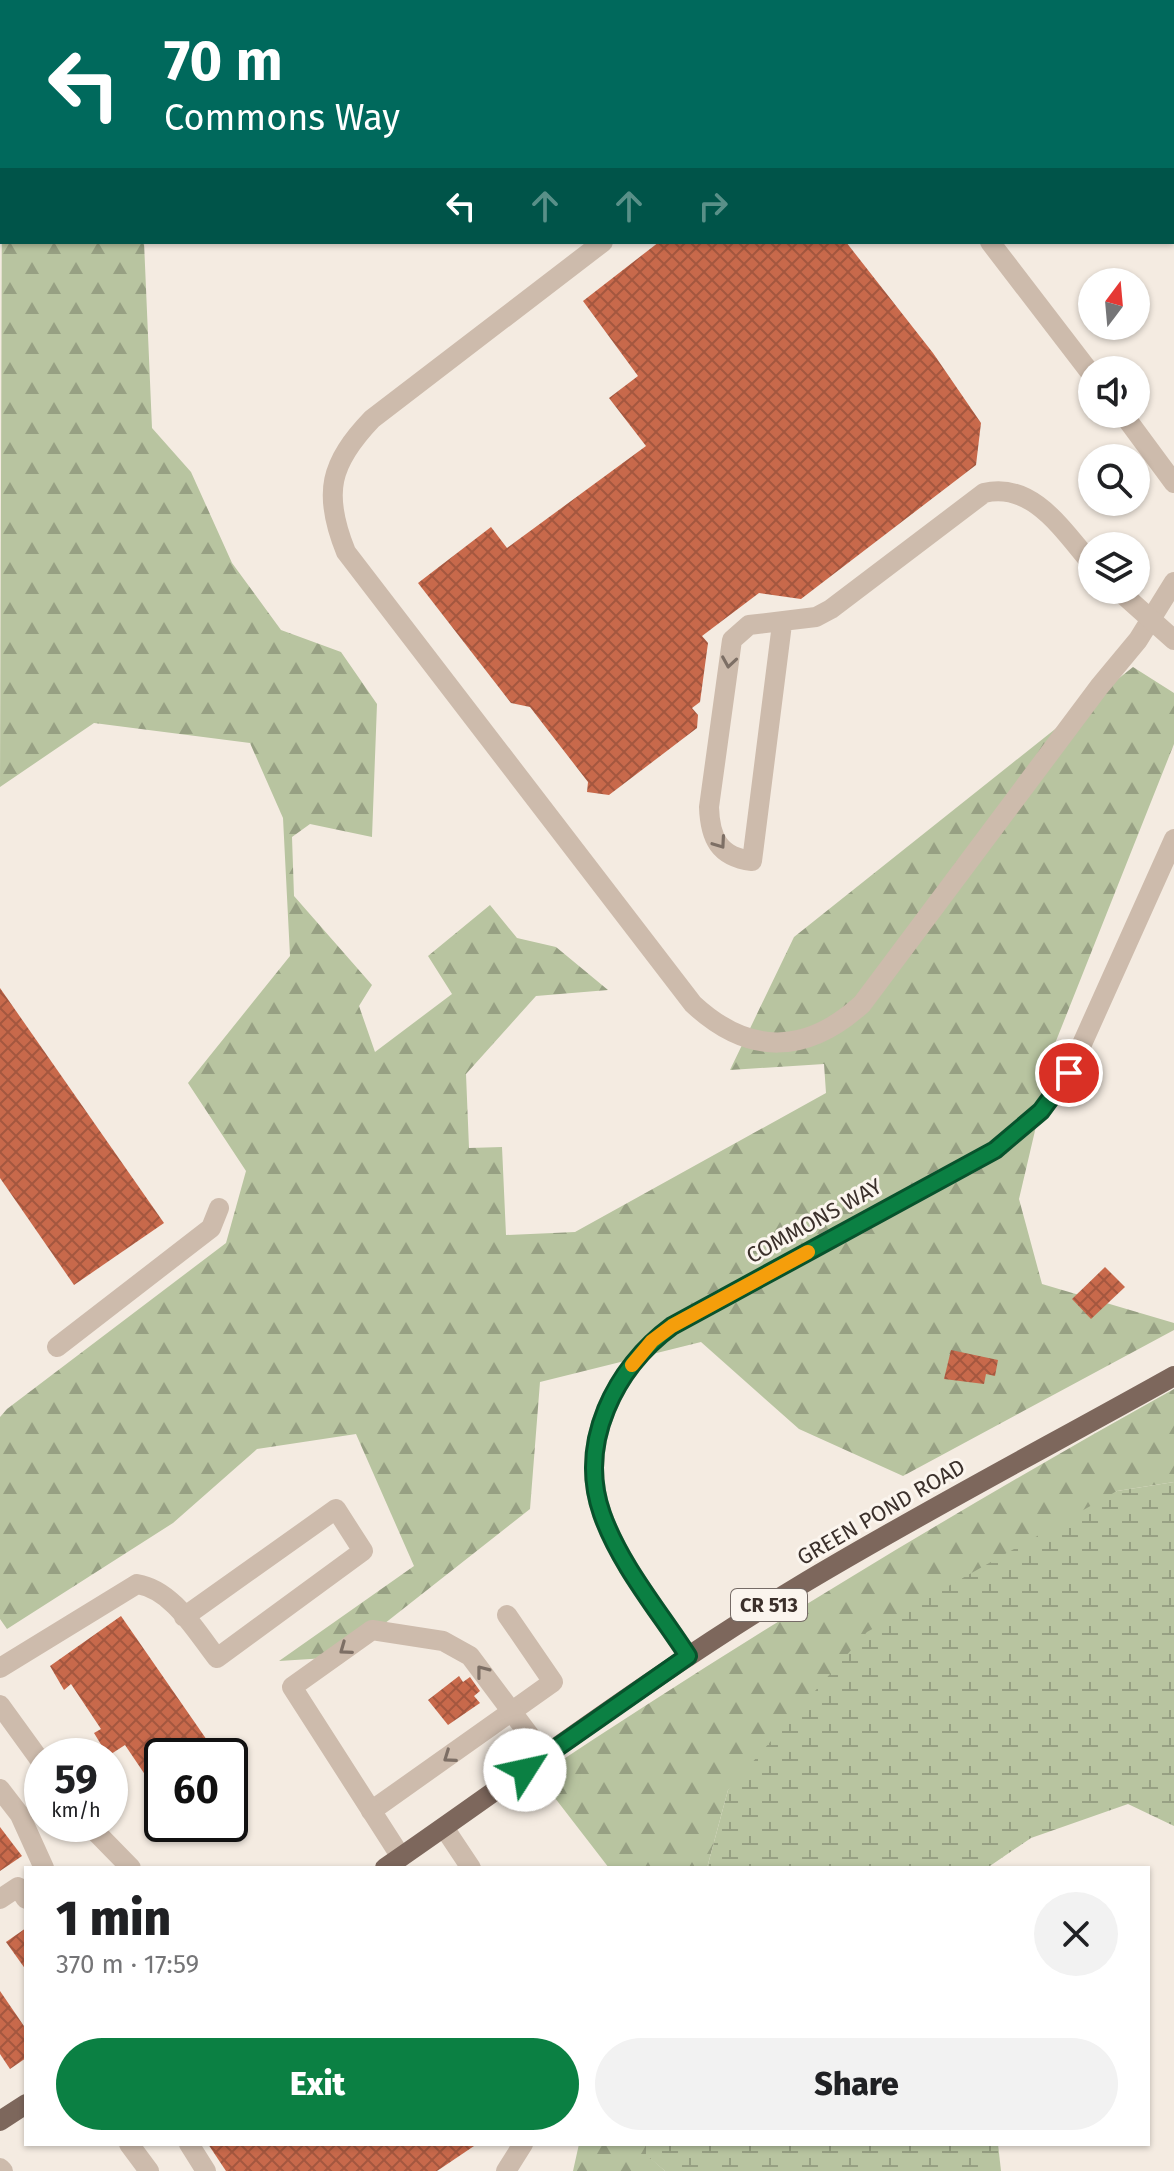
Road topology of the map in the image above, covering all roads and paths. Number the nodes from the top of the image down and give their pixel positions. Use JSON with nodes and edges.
{"nodes":[{"id":1,"x":600,"y":244,"type":"edge"},
{"id":2,"x":992,"y":244,"type":"edge"},
{"id":3,"x":1078,"y":357,"type":"edge"},
{"id":4,"x":1133,"y":428,"type":"edge"},
{"id":5,"x":1174,"y":483,"type":"edge"},
{"id":6,"x":1078,"y":548,"type":"edge"},
{"id":7,"x":1174,"y":582,"type":"edge"},
{"id":8,"x":1132,"y":604,"type":"edge"},
{"id":9,"x":1150,"y":622,"type":"junction"},
{"id":10,"x":782,"y":624,"type":"junction"},
{"id":11,"x":1174,"y":640,"type":"edge"},
{"id":12,"x":1174,"y":839,"type":"edge"},
{"id":13,"x":219,"y":1208,"type":"dead end"},
{"id":14,"x":57,"y":1347,"type":"dead end"},
{"id":15,"x":1174,"y":1376,"type":"edge"},
{"id":16,"x":507,"y":1615,"type":"dead end"},
{"id":17,"x":184,"y":1617,"type":"junction"},
{"id":18,"x":688,"y":1656,"type":"junction"},
{"id":19,"x":0,"y":1668,"type":"edge"},
{"id":20,"x":0,"y":1705,"type":"edge"},
{"id":21,"x":512,"y":1711,"type":"junction"},
{"id":22,"x":24,"y":1738,"type":"edge"},
{"id":23,"x":545,"y":1756,"type":"junction"},
{"id":24,"x":0,"y":1789,"type":"edge"},
{"id":25,"x":371,"y":1811,"type":"junction"},
{"id":26,"x":445,"y":1829,"type":"junction"},
{"id":27,"x":106,"y":1842,"type":"edge"},
{"id":28,"x":393,"y":1863,"type":"edge"},
{"id":29,"x":43,"y":1866,"type":"edge"},
{"id":30,"x":129,"y":1866,"type":"edge"},
{"id":31,"x":470,"y":1866,"type":"edge"},
{"id":32,"x":23,"y":1889,"type":"edge"},
{"id":33,"x":0,"y":1899,"type":"edge"},
{"id":34,"x":24,"y":2105,"type":"edge"},
{"id":35,"x":0,"y":2121,"type":"edge"},
{"id":36,"x":130,"y":2146,"type":"edge"},
{"id":37,"x":190,"y":2146,"type":"edge"},
{"id":38,"x":522,"y":2146,"type":"edge"},
{"id":39,"x":149,"y":2171,"type":"edge"},
{"id":40,"x":206,"y":2171,"type":"edge"},
{"id":41,"x":506,"y":2171,"type":"edge"}],
"edges":[{"from":1,"to":9,"type":"street"},
{"from":2,"to":3,"type":"street"},
{"from":4,"to":5,"type":"street"},
{"from":6,"to":10,"type":"street"},
{"from":7,"to":9,"type":"street"},
{"from":8,"to":9,"type":"street"},
{"from":9,"to":11,"type":"street"},
{"from":10,"to":10,"type":"street","one_way":true},
{"from":12,"to":18,"type":"street","name":"COMMONS WAY"},
{"from":13,"to":14,"type":"street"},
{"from":15,"to":18,"type":"main road","name":"GREEN POND ROAD","number":"CR 513"},
{"from":16,"to":21,"type":"street"},
{"from":17,"to":17,"type":"street"},
{"from":17,"to":19,"type":"street"},
{"from":18,"to":23,"type":"main road","name":"GREEN POND ROAD","number":"CR 513"},
{"from":20,"to":22,"type":"street"},
{"from":21,"to":23,"type":"street"},
{"from":21,"to":25,"type":"street","one_way":true},
{"from":21,"to":25,"type":"street","one_way":true},
{"from":23,"to":26,"type":"main road","name":"GREEN POND ROAD","number":"CR 513"},
{"from":24,"to":29,"type":"street"},
{"from":25,"to":28,"type":"street"},
{"from":26,"to":28,"type":"main road","name":"GREEN POND ROAD","number":"CR 513"},
{"from":26,"to":31,"type":"street"},
{"from":27,"to":30,"type":"street"},
{"from":32,"to":33,"type":"street"},
{"from":34,"to":35,"type":"main road"},
{"from":36,"to":39,"type":"street"},
{"from":37,"to":40,"type":"street"},
{"from":38,"to":41,"type":"street"}]}
